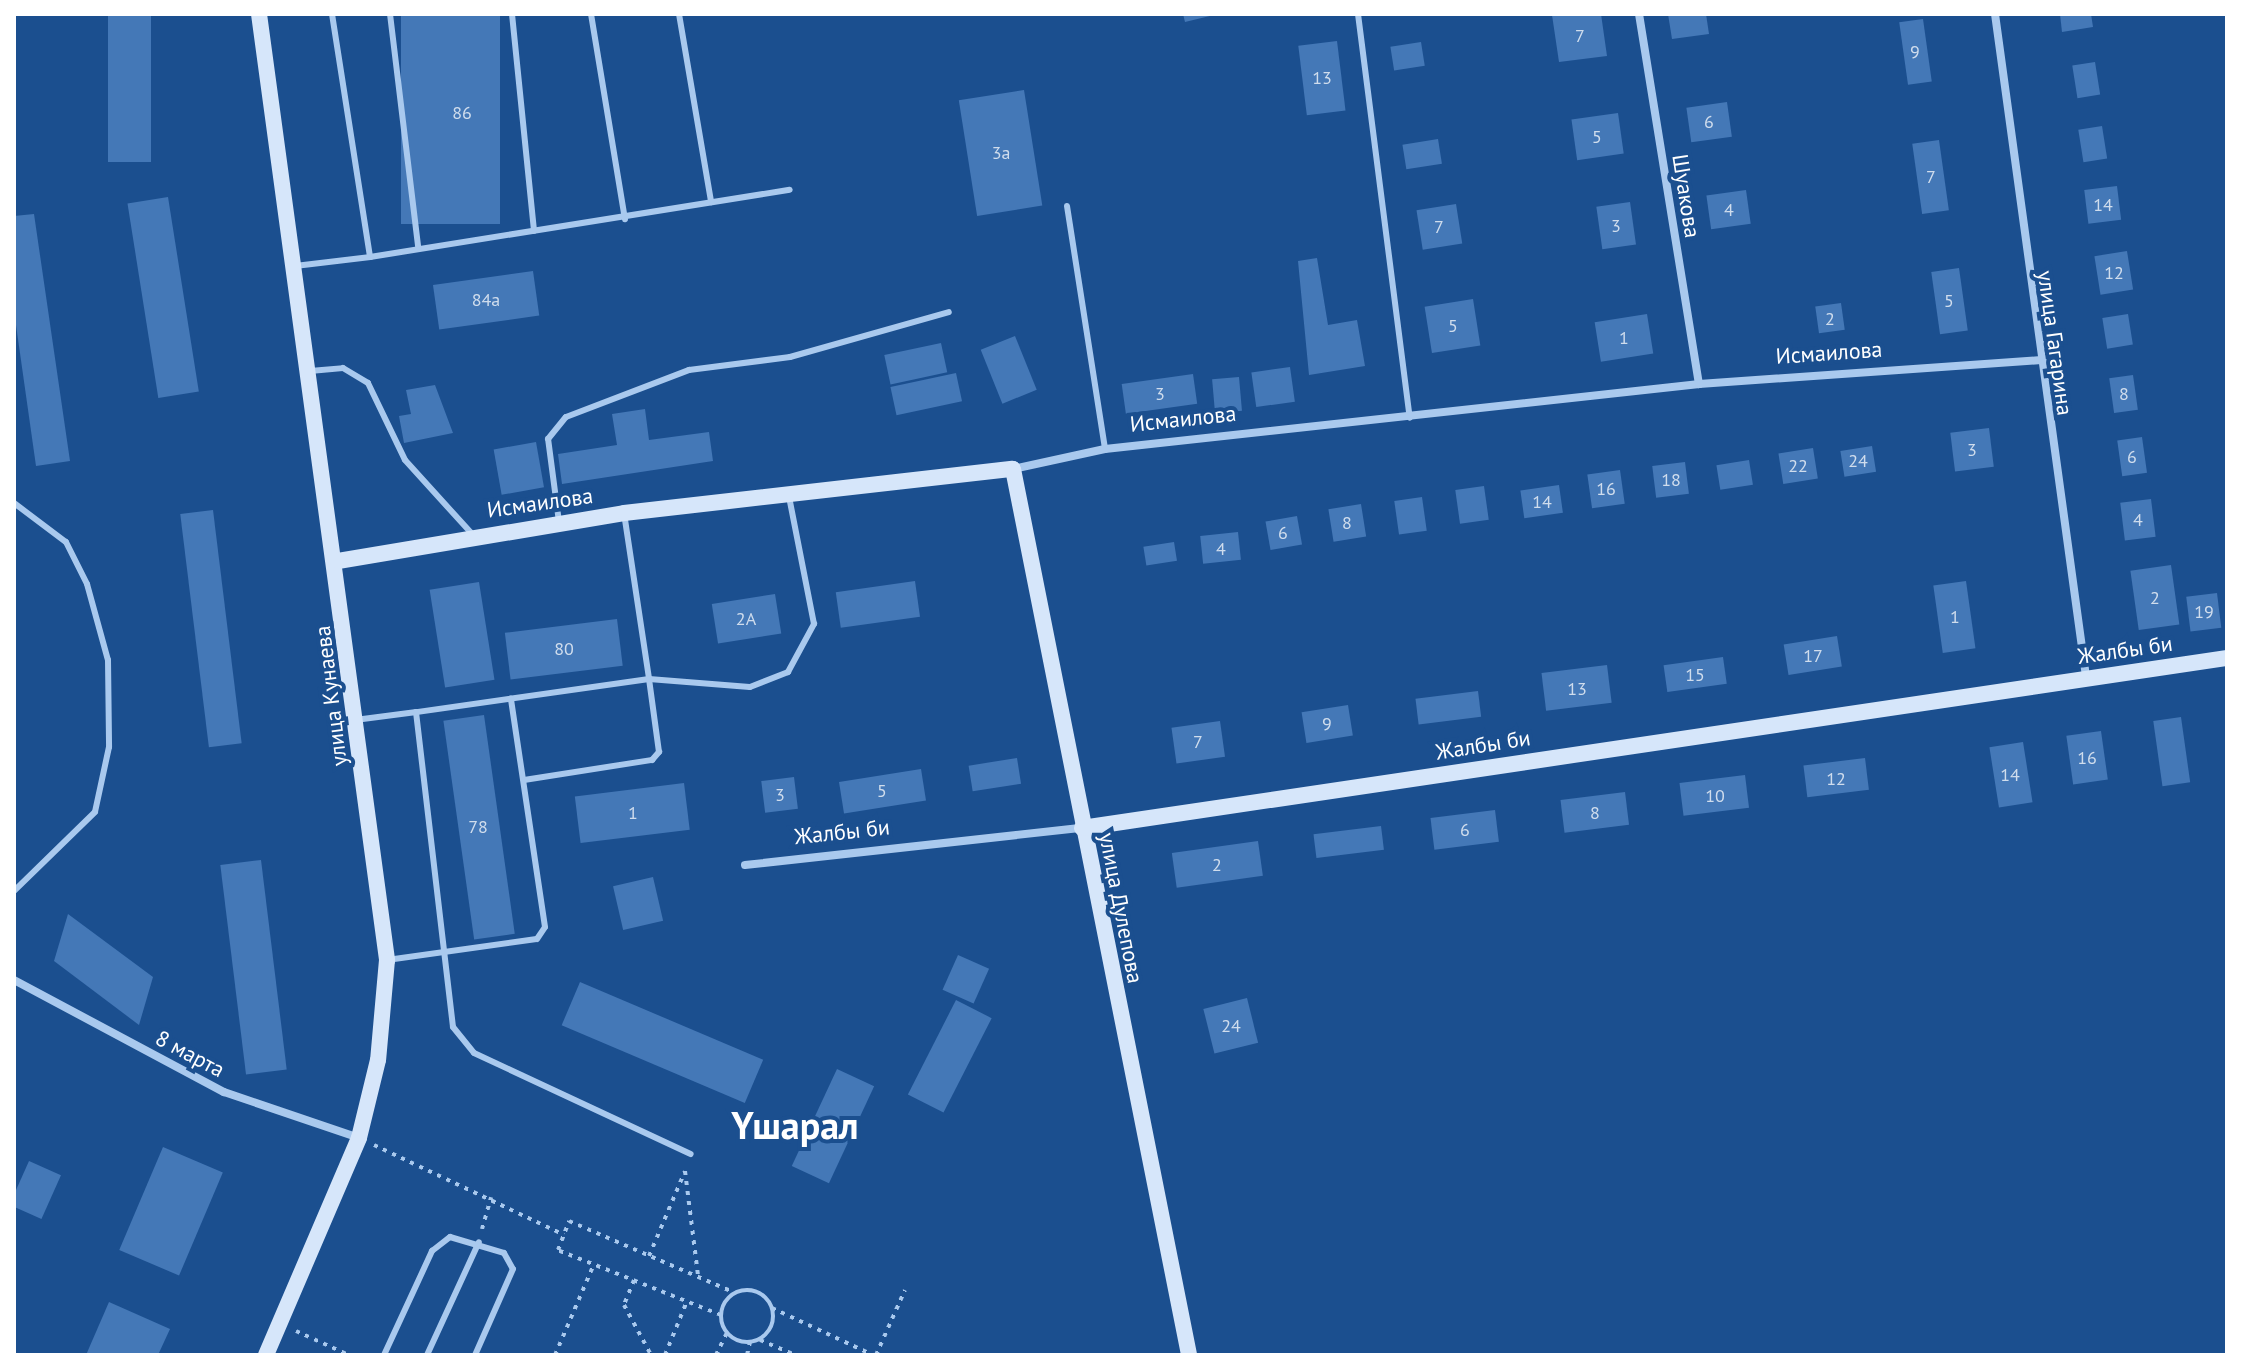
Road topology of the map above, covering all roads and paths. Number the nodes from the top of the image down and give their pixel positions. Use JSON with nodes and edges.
{"nodes":[{"id":1,"x":259,"y":14,"type":"edge"},
{"id":2,"x":332,"y":14,"type":"edge"},
{"id":3,"x":390,"y":14,"type":"edge"},
{"id":4,"x":512,"y":14,"type":"edge"},
{"id":5,"x":591,"y":14,"type":"edge"},
{"id":6,"x":679,"y":14,"type":"edge"},
{"id":7,"x":1358,"y":14,"type":"edge"},
{"id":8,"x":1639,"y":14,"type":"edge"},
{"id":9,"x":1995,"y":14,"type":"edge"},
{"id":10,"x":790,"y":190,"type":"dead end"},
{"id":11,"x":711,"y":202,"type":"junction"},
{"id":12,"x":1067,"y":206,"type":"dead end"},
{"id":13,"x":625,"y":219,"type":"junction"},
{"id":14,"x":534,"y":231,"type":"junction"},
{"id":15,"x":418,"y":247,"type":"junction"},
{"id":16,"x":370,"y":257,"type":"junction"},
{"id":17,"x":292,"y":267,"type":"junction"},
{"id":18,"x":949,"y":312,"type":"dead end"},
{"id":19,"x":2038,"y":360,"type":"junction"},
{"id":20,"x":307,"y":372,"type":"junction"},
{"id":21,"x":1699,"y":384,"type":"junction"},
{"id":22,"x":1410,"y":418,"type":"junction"},
{"id":23,"x":1105,"y":449,"type":"junction"},
{"id":24,"x":1013,"y":469,"type":"junction"},
{"id":25,"x":789,"y":494,"type":"junction"},
{"id":26,"x":14,"y":503,"type":"edge"},
{"id":27,"x":624,"y":513,"type":"junction"},
{"id":28,"x":559,"y":522,"type":"junction"},
{"id":29,"x":472,"y":534,"type":"junction"},
{"id":30,"x":338,"y":561,"type":"junction"},
{"id":31,"x":2227,"y":658,"type":"edge"},
{"id":32,"x":2086,"y":677,"type":"junction"},
{"id":33,"x":649,"y":679,"type":"junction"},
{"id":34,"x":511,"y":699,"type":"junction"},
{"id":35,"x":416,"y":712,"type":"junction"},
{"id":36,"x":355,"y":720,"type":"junction"},
{"id":37,"x":524,"y":780,"type":"junction"},
{"id":38,"x":1082,"y":828,"type":"junction"},
{"id":39,"x":745,"y":865,"type":"dead end"},
{"id":40,"x":14,"y":891,"type":"edge"},
{"id":41,"x":444,"y":952,"type":"junction"},
{"id":42,"x":387,"y":960,"type":"junction"},
{"id":43,"x":14,"y":980,"type":"edge"},
{"id":44,"x":359,"y":1138,"type":"junction"},
{"id":45,"x":691,"y":1154,"type":"dead end"},
{"id":46,"x":491,"y":1197,"type":"junction"},
{"id":47,"x":564,"y":1235,"type":"junction"},
{"id":48,"x":479,"y":1242,"type":"junction"},
{"id":49,"x":649,"y":1256,"type":"junction"},
{"id":50,"x":594,"y":1264,"type":"junction"},
{"id":51,"x":699,"y":1277,"type":"junction"},
{"id":52,"x":634,"y":1280,"type":"junction"},
{"id":53,"x":905,"y":1290,"type":"dead end"},
{"id":54,"x":735,"y":1293,"type":"junction"},
{"id":55,"x":687,"y":1301,"type":"junction"},
{"id":56,"x":772,"y":1308,"type":"junction"},
{"id":57,"x":721,"y":1315,"type":"junction"},
{"id":58,"x":279,"y":1324,"type":"junction"},
{"id":59,"x":727,"y":1332,"type":"junction"},
{"id":60,"x":759,"y":1339,"type":"junction"},
{"id":61,"x":750,"y":1342,"type":"junction"},
{"id":62,"x":266,"y":1355,"type":"edge"},
{"id":63,"x":349,"y":1355,"type":"edge"},
{"id":64,"x":384,"y":1355,"type":"edge"},
{"id":65,"x":427,"y":1355,"type":"edge"},
{"id":66,"x":475,"y":1355,"type":"edge"},
{"id":67,"x":555,"y":1355,"type":"edge"},
{"id":68,"x":651,"y":1355,"type":"edge"},
{"id":69,"x":665,"y":1355,"type":"edge"},
{"id":70,"x":716,"y":1355,"type":"edge"},
{"id":71,"x":747,"y":1355,"type":"edge"},
{"id":72,"x":795,"y":1355,"type":"edge"},
{"id":73,"x":874,"y":1355,"type":"edge"},
{"id":74,"x":1189,"y":1355,"type":"edge"}],
"edges":[{"from":1,"to":17,"type":"street","name":"улица Кунаева"},
{"from":2,"to":16,"type":"lane"},
{"from":3,"to":15,"type":"lane"},
{"from":4,"to":14,"type":"lane"},
{"from":5,"to":13,"type":"lane"},
{"from":6,"to":11,"type":"lane"},
{"from":7,"to":22,"type":"lane"},
{"from":8,"to":21,"type":"street","name":"Шуакова"},
{"from":9,"to":19,"type":"street","name":"улица Гагарина"},
{"from":10,"to":11,"type":"lane"},
{"from":11,"to":13,"type":"lane"},
{"from":12,"to":23,"type":"lane"},
{"from":13,"to":14,"type":"lane"},
{"from":14,"to":15,"type":"lane"},
{"from":15,"to":16,"type":"lane"},
{"from":16,"to":17,"type":"lane"},
{"from":17,"to":20,"type":"street","name":"улица Кунаева"},
{"from":18,"to":28,"type":"lane"},
{"from":19,"to":21,"type":"street","name":"Исмаилова"},
{"from":19,"to":32,"type":"street","name":"улица Гагарина"},
{"from":20,"to":29,"type":"lane"},
{"from":20,"to":30,"type":"street","name":"улица Кунаева"},
{"from":21,"to":22,"type":"street","name":"Исмаилова"},
{"from":22,"to":23,"type":"street","name":"Исмаилова"},
{"from":23,"to":24,"type":"street","name":"Исмаилова"},
{"from":24,"to":25,"type":"street","name":"Исмаилова"},
{"from":24,"to":38,"type":"street","name":"улица Дулепова"},
{"from":25,"to":27,"type":"street","name":"Исмаилова"},
{"from":25,"to":33,"type":"lane"},
{"from":26,"to":40,"type":"lane"},
{"from":27,"to":28,"type":"street","name":"Исмаилова"},
{"from":27,"to":33,"type":"lane"},
{"from":28,"to":29,"type":"street","name":"Исмаилова"},
{"from":29,"to":30,"type":"street","name":"Исмаилова"},
{"from":30,"to":36,"type":"street","name":"улица Кунаева"},
{"from":31,"to":32,"type":"street","name":"Жалбы би"},
{"from":32,"to":38,"type":"street","name":"Жалбы би"},
{"from":33,"to":34,"type":"lane"},
{"from":33,"to":37,"type":"lane"},
{"from":34,"to":35,"type":"lane"},
{"from":34,"to":37,"type":"lane"},
{"from":35,"to":36,"type":"lane"},
{"from":35,"to":41,"type":"lane"},
{"from":36,"to":42,"type":"street","name":"улица Кунаева"},
{"from":37,"to":41,"type":"lane"},
{"from":38,"to":39,"type":"street","name":"Жалбы би"},
{"from":38,"to":74,"type":"street","name":"улица Дулепова"},
{"from":41,"to":42,"type":"lane"},
{"from":41,"to":45,"type":"lane"},
{"from":42,"to":44,"type":"street","name":"улица Кунаева"},
{"from":43,"to":44,"type":"street","name":"8 марта"},
{"from":44,"to":46,"type":"path"},
{"from":44,"to":58,"type":"street","name":"улица Кунаева"},
{"from":46,"to":47,"type":"path"},
{"from":46,"to":48,"type":"path"},
{"from":47,"to":49,"type":"path"},
{"from":47,"to":50,"type":"path"},
{"from":48,"to":64,"type":"lane"},
{"from":48,"to":65,"type":"lane"},
{"from":48,"to":66,"type":"lane"},
{"from":49,"to":51,"type":"path"},
{"from":49,"to":51,"type":"path"},
{"from":50,"to":52,"type":"path"},
{"from":50,"to":67,"type":"path"},
{"from":51,"to":54,"type":"path"},
{"from":52,"to":55,"type":"path"},
{"from":52,"to":68,"type":"path"},
{"from":53,"to":73,"type":"path"},
{"from":54,"to":56,"type":"path"},
{"from":54,"to":57,"type":"path"},
{"from":55,"to":57,"type":"path"},
{"from":55,"to":69,"type":"path"},
{"from":56,"to":60,"type":"path"},
{"from":56,"to":73,"type":"path"},
{"from":57,"to":59,"type":"path"},
{"from":58,"to":62,"type":"street","name":"улица Кунаева"},
{"from":58,"to":63,"type":"path"},
{"from":59,"to":61,"type":"path"},
{"from":59,"to":70,"type":"path"},
{"from":60,"to":61,"type":"path"},
{"from":60,"to":72,"type":"path"},
{"from":61,"to":71,"type":"path"}]}
